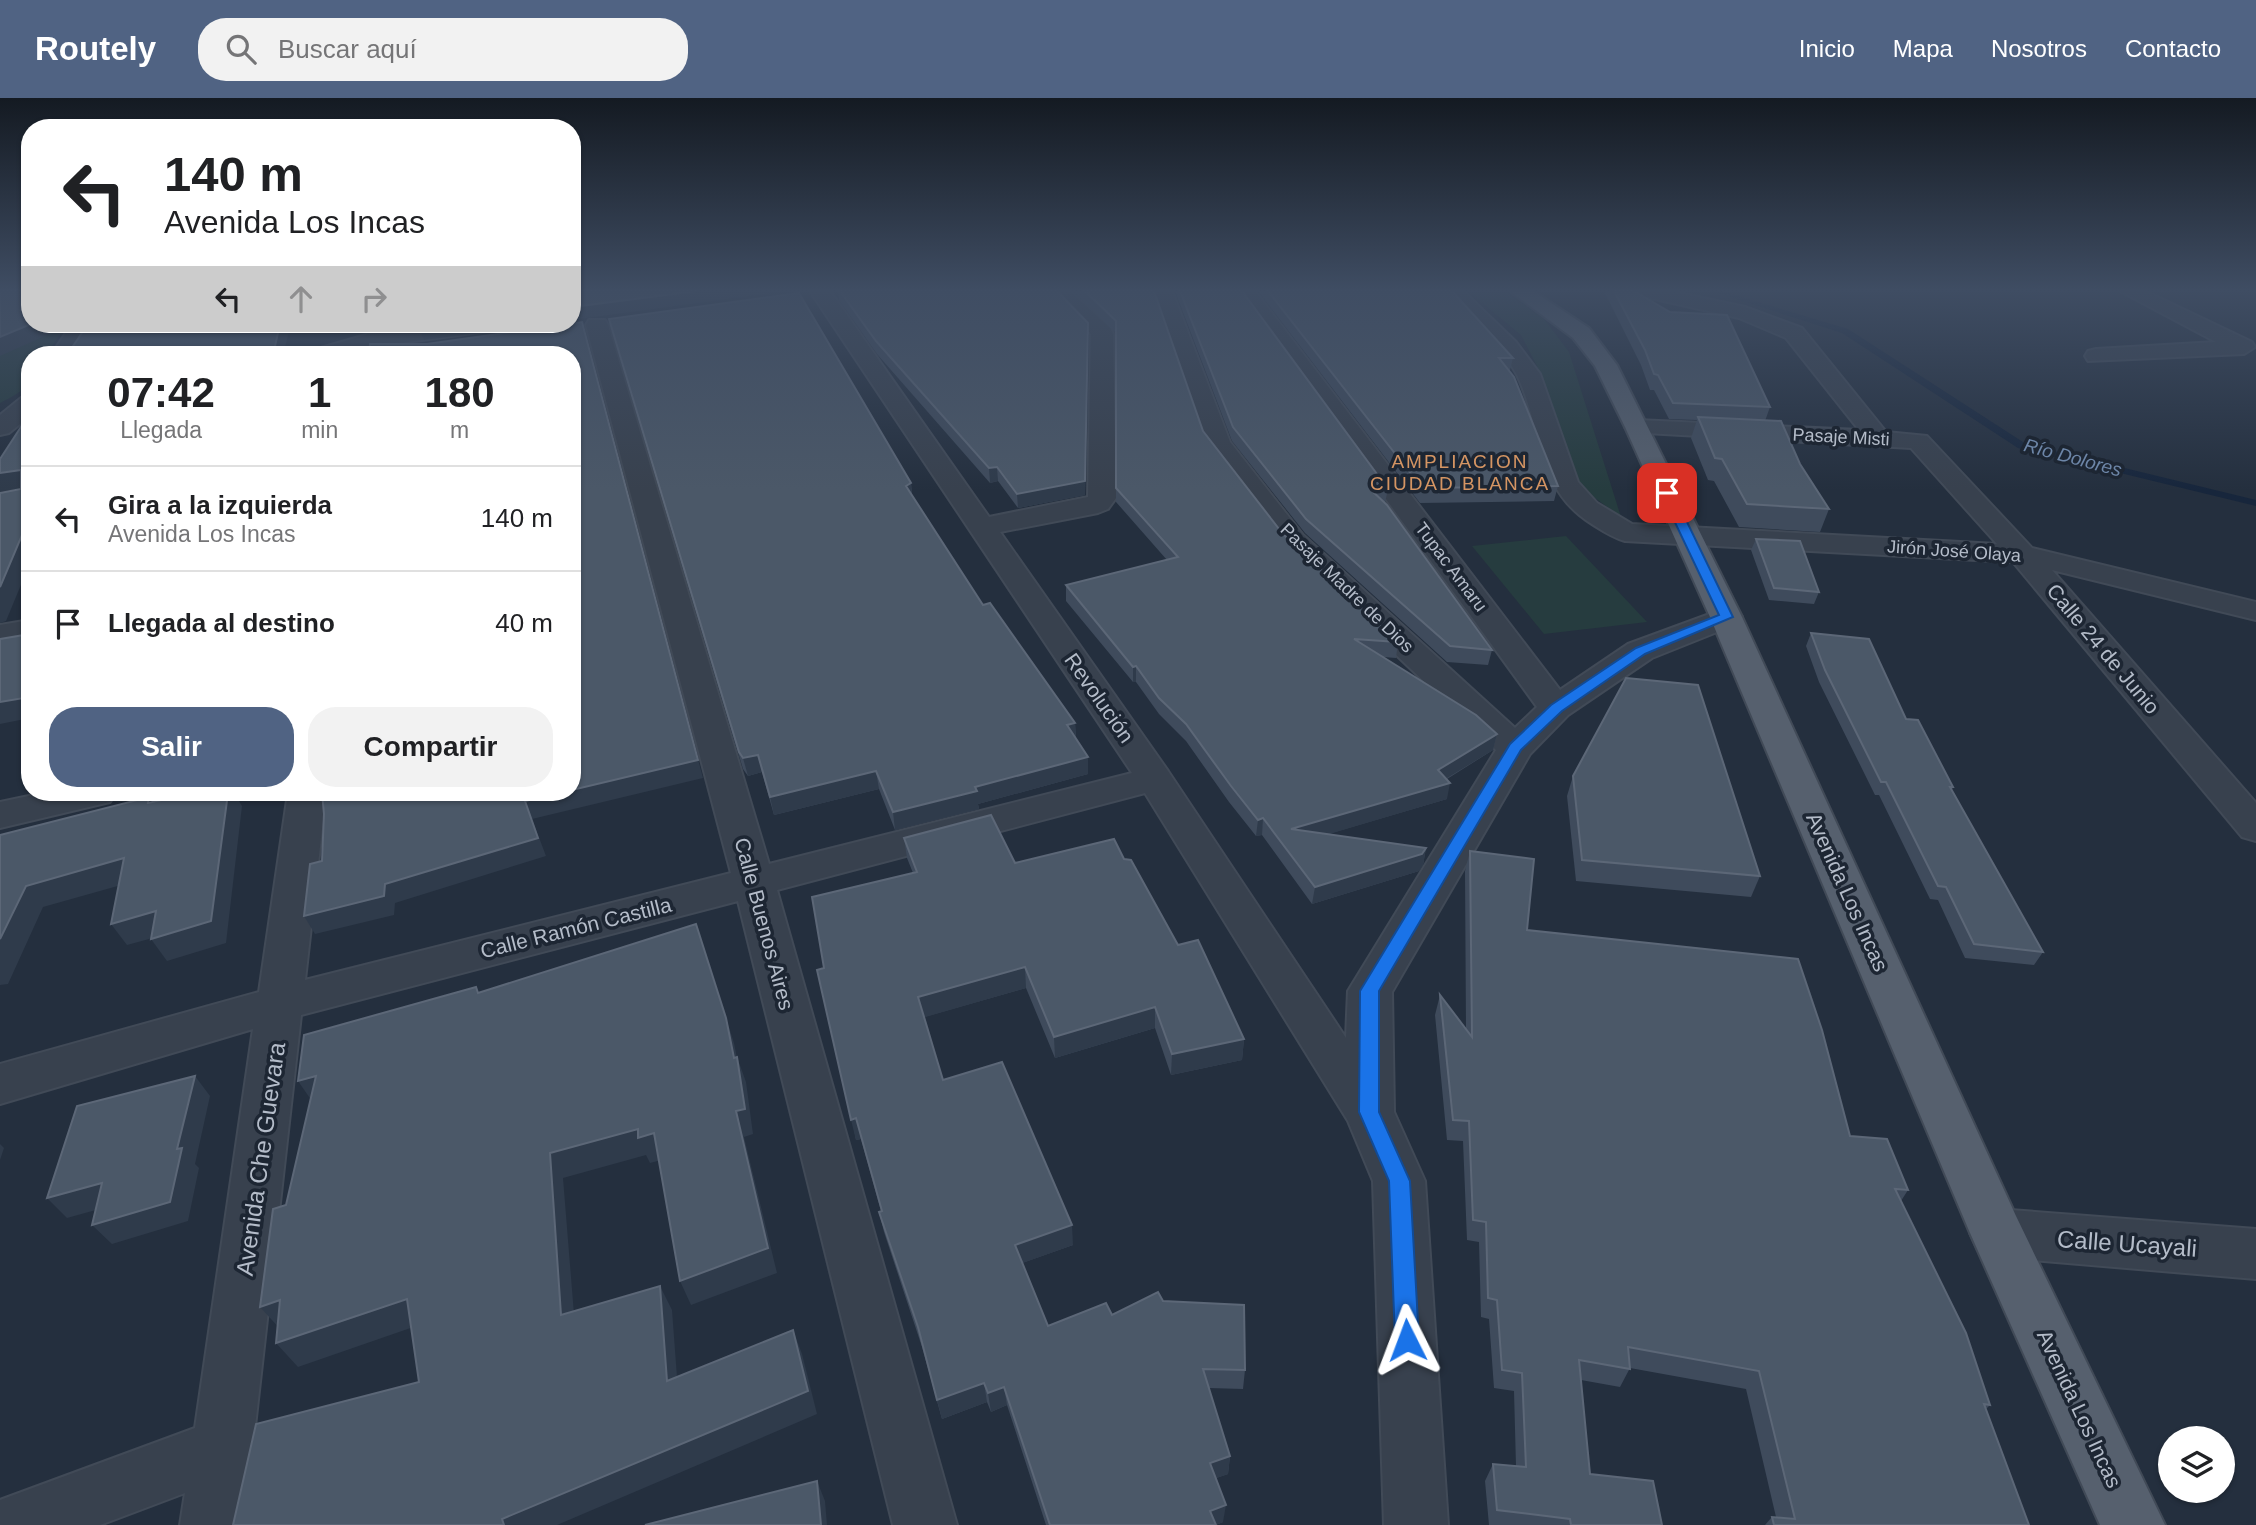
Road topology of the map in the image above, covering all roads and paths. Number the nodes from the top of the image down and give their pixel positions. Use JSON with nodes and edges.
{"nodes":[{"id":1,"x":609,"y":358,"type":"edge"},
{"id":2,"x":865,"y":358,"type":"edge"},
{"id":3,"x":1102,"y":358,"type":"edge"},
{"id":4,"x":1187,"y":358,"type":"edge"},
{"id":5,"x":1295,"y":358,"type":"edge"},
{"id":6,"x":1516,"y":358,"type":"edge"},
{"id":7,"x":1600,"y":358,"type":"edge"},
{"id":8,"x":1814,"y":358,"type":"edge"},
{"id":9,"x":1637,"y":427,"type":"junction"},
{"id":10,"x":1879,"y":439,"type":"junction"},
{"id":11,"x":1918,"y":441,"type":"joint"},
{"id":12,"x":981,"y":527,"type":"junction"},
{"id":13,"x":1687,"y":536,"type":"junction"},
{"id":14,"x":2022,"y":554,"type":"junction"},
{"id":15,"x":2256,"y":611,"type":"edge"},
{"id":16,"x":1726,"y":617,"type":"junction"},
{"id":17,"x":21,"y":632,"type":"edge"},
{"id":18,"x":0,"y":635,"type":"edge"},
{"id":19,"x":1556,"y":708,"type":"junction"},
{"id":20,"x":1515,"y":748,"type":"junction"},
{"id":21,"x":1155,"y":779,"type":"junction"},
{"id":22,"x":62,"y":801,"type":"edge"},
{"id":23,"x":306,"y":801,"type":"edge"},
{"id":24,"x":0,"y":815,"type":"edge"},
{"id":25,"x":2256,"y":828,"type":"edge"},
{"id":26,"x":754,"y":883,"type":"junction"},
{"id":27,"x":282,"y":1003,"type":"junction"},
{"id":28,"x":0,"y":1084,"type":"edge"},
{"id":29,"x":1369,"y":1112,"type":"junction"},
{"id":30,"x":1997,"y":1233,"type":"junction"},
{"id":31,"x":2256,"y":1254,"type":"edge"},
{"id":32,"x":222,"y":1448,"type":"junction"},
{"id":33,"x":16,"y":1525,"type":"edge"},
{"id":34,"x":212,"y":1525,"type":"edge"},
{"id":35,"x":925,"y":1525,"type":"edge"},
{"id":36,"x":1416,"y":1525,"type":"edge"},
{"id":37,"x":2133,"y":1525,"type":"edge"}],
"edges":[{"from":1,"to":26,"type":"street","name":"Calle Buenos Aires"},
{"from":2,"to":12,"type":"street","name":"Revolución"},
{"from":3,"to":12,"type":"street"},
{"from":4,"to":20,"type":"street","name":"Pasaje Madre de Dios"},
{"from":5,"to":19,"type":"street","name":"Tupac Amaru"},
{"from":6,"to":13,"type":"street","name":"Jirón José Olaya"},
{"from":7,"to":9,"type":"main road","name":"Avenida Los Incas"},
{"from":8,"to":10,"type":"street"},
{"from":9,"to":10,"type":"street","name":"Pasaje Misti"},
{"from":9,"to":13,"type":"main road","name":"Avenida Los Incas"},
{"from":10,"to":11,"type":"street","name":"Pasaje Misti"},
{"from":11,"to":14,"type":"street","name":"Calle 24 de Junio"},
{"from":12,"to":21,"type":"street","name":"Revolución"},
{"from":13,"to":14,"type":"street","name":"Jirón José Olaya"},
{"from":13,"to":16,"type":"main road","name":"Avenida Los Incas"},
{"from":14,"to":15,"type":"street","name":"Jirón José Olaya"},
{"from":14,"to":25,"type":"street","name":"Calle 24 de Junio"},
{"from":16,"to":19,"type":"street"},
{"from":16,"to":30,"type":"main road","name":"Avenida Los Incas"},
{"from":17,"to":18,"type":"street"},
{"from":19,"to":20,"type":"street"},
{"from":20,"to":29,"type":"street"},
{"from":21,"to":26,"type":"street","name":"Calle Ramón Castilla"},
{"from":21,"to":29,"type":"street","name":"Revolución"},
{"from":22,"to":24,"type":"street"},
{"from":23,"to":27,"type":"street","name":"Avenida Che Guevara"},
{"from":26,"to":27,"type":"street","name":"Calle Ramón Castilla"},
{"from":26,"to":35,"type":"street","name":"Calle Buenos Aires"},
{"from":27,"to":28,"type":"street","name":"Calle Ramón Castilla"},
{"from":27,"to":32,"type":"street","name":"Avenida Che Guevara"},
{"from":29,"to":36,"type":"street"},
{"from":30,"to":31,"type":"street","name":"Calle Ucayali"},
{"from":30,"to":37,"type":"main road","name":"Avenida Los Incas"},
{"from":32,"to":33,"type":"street"},
{"from":32,"to":34,"type":"street","name":"Avenida Che Guevara"}]}
